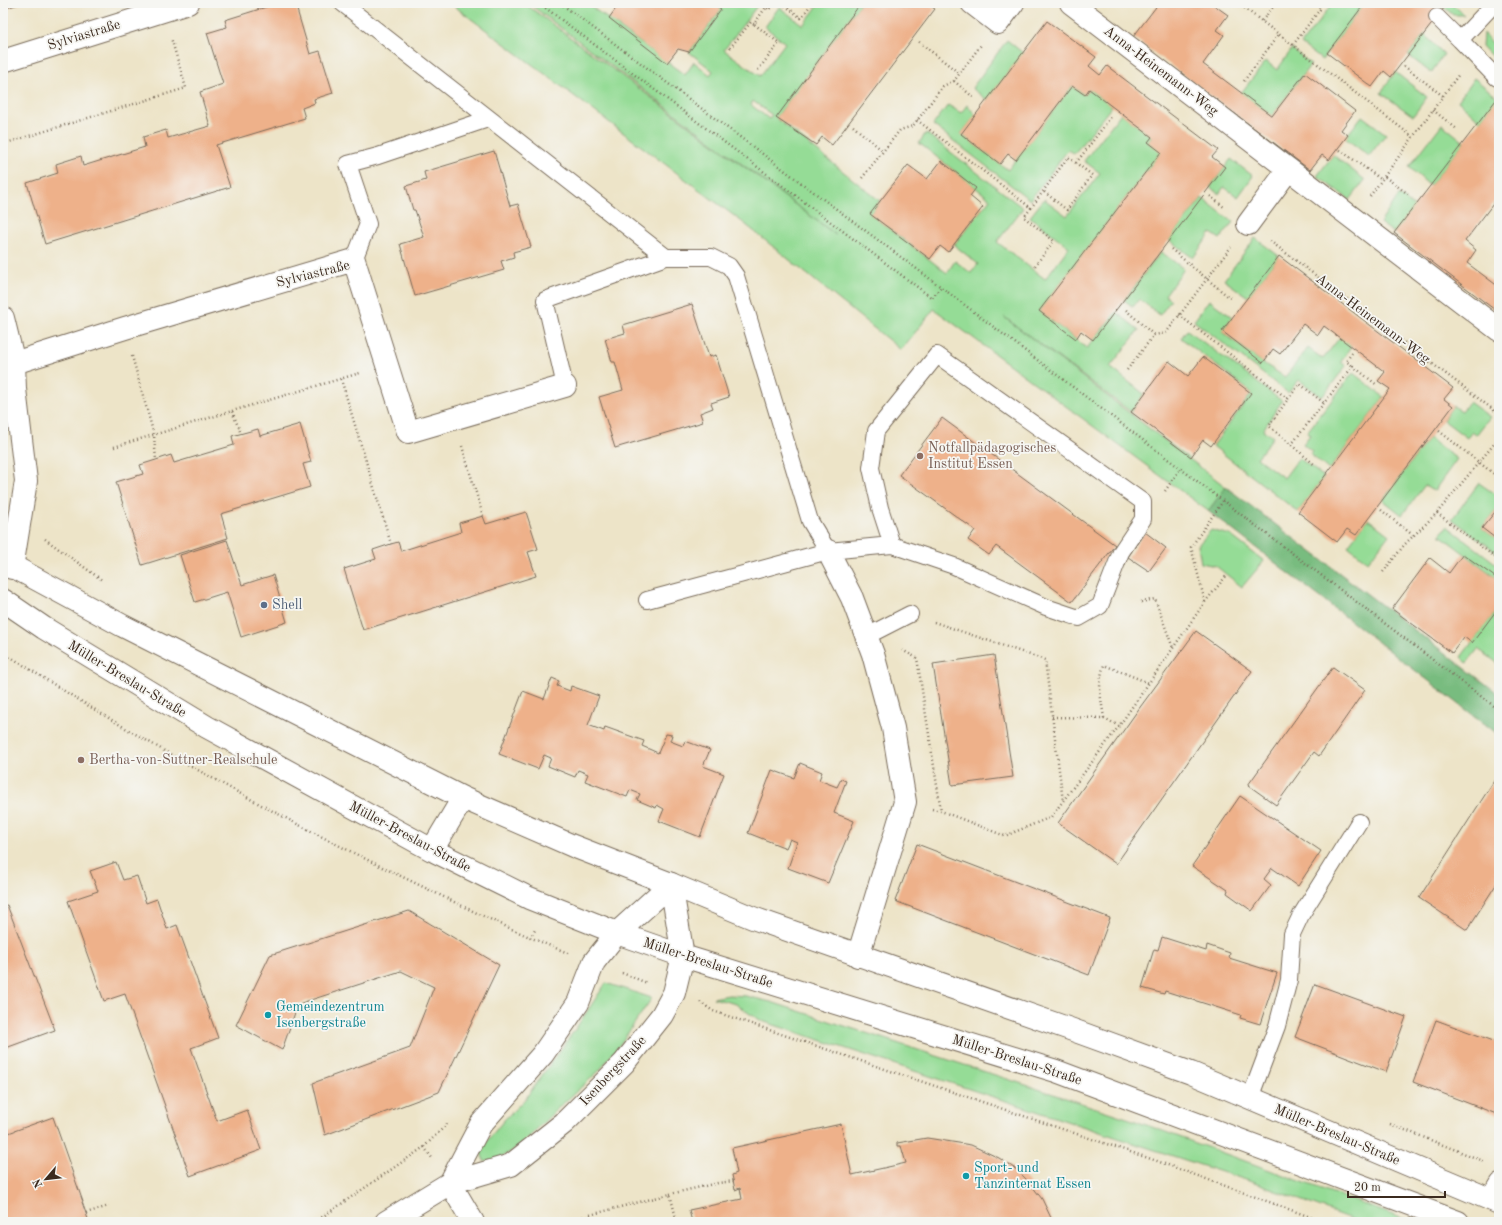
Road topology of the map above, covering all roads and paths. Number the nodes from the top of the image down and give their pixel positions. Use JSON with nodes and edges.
{"nodes":[{"id":1,"x":188,"y":3,"type":"edge"},
{"id":2,"x":342,"y":3,"type":"edge"},
{"id":3,"x":539,"y":3,"type":"edge"},
{"id":4,"x":560,"y":3,"type":"edge"},
{"id":5,"x":760,"y":3,"type":"edge"},
{"id":6,"x":774,"y":3,"type":"edge"},
{"id":7,"x":782,"y":3,"type":"edge"},
{"id":8,"x":812,"y":3,"type":"edge"},
{"id":9,"x":972,"y":3,"type":"edge"},
{"id":10,"x":1013,"y":3,"type":"edge"},
{"id":11,"x":1071,"y":3,"type":"edge"},
{"id":12,"x":1238,"y":3,"type":"edge"},
{"id":13,"x":1276,"y":3,"type":"edge"},
{"id":14,"x":1495,"y":3,"type":"edge"},
{"id":15,"x":1316,"y":4,"type":"edge"},
{"id":16,"x":766,"y":7,"type":"junction"},
{"id":17,"x":162,"y":11,"type":"junction"},
{"id":18,"x":1437,"y":17,"type":"dead end"},
{"id":19,"x":1262,"y":21,"type":"junction"},
{"id":20,"x":998,"y":23,"type":"junction"},
{"id":21,"x":754,"y":24,"type":"junction"},
{"id":22,"x":1279,"y":34,"type":"junction"},
{"id":23,"x":1460,"y":40,"type":"junction"},
{"id":24,"x":919,"y":42,"type":"dead end"},
{"id":25,"x":1293,"y":45,"type":"junction"},
{"id":26,"x":730,"y":48,"type":"dead end"},
{"id":27,"x":1473,"y":54,"type":"junction"},
{"id":28,"x":3,"y":61,"type":"edge"},
{"id":29,"x":1404,"y":66,"type":"dead end"},
{"id":30,"x":758,"y":70,"type":"dead end"},
{"id":31,"x":959,"y":73,"type":"junction"},
{"id":32,"x":1497,"y":78,"type":"dead end"},
{"id":33,"x":954,"y":81,"type":"junction"},
{"id":34,"x":1244,"y":81,"type":"dead end"},
{"id":35,"x":973,"y":96,"type":"dead end"},
{"id":36,"x":1443,"y":96,"type":"junction"},
{"id":37,"x":1433,"y":110,"type":"junction"},
{"id":38,"x":1111,"y":116,"type":"dead end"},
{"id":39,"x":488,"y":119,"type":"junction"},
{"id":40,"x":917,"y":120,"type":"junction"},
{"id":41,"x":853,"y":126,"type":"dead end"},
{"id":42,"x":1458,"y":130,"type":"dead end"},
{"id":43,"x":1413,"y":137,"type":"junction"},
{"id":44,"x":3,"y":144,"type":"edge"},
{"id":45,"x":1340,"y":150,"type":"dead end"},
{"id":46,"x":883,"y":151,"type":"junction"},
{"id":47,"x":1076,"y":163,"type":"junction"},
{"id":48,"x":1288,"y":170,"type":"junction"},
{"id":49,"x":1384,"y":177,"type":"junction"},
{"id":50,"x":862,"y":178,"type":"dead end"},
{"id":51,"x":1382,"y":180,"type":"junction"},
{"id":52,"x":1043,"y":191,"type":"junction"},
{"id":53,"x":1408,"y":194,"type":"dead end"},
{"id":54,"x":1031,"y":208,"type":"junction"},
{"id":55,"x":1354,"y":219,"type":"junction"},
{"id":56,"x":1248,"y":224,"type":"junction"},
{"id":57,"x":1171,"y":249,"type":"dead end"},
{"id":58,"x":666,"y":257,"type":"junction"},
{"id":59,"x":354,"y":260,"type":"junction"},
{"id":60,"x":1034,"y":267,"type":"dead end"},
{"id":61,"x":1207,"y":279,"type":"junction"},
{"id":62,"x":941,"y":287,"type":"junction"},
{"id":63,"x":1230,"y":298,"type":"dead end"},
{"id":64,"x":1126,"y":310,"type":"dead end"},
{"id":65,"x":1179,"y":316,"type":"junction"},
{"id":66,"x":3,"y":318,"type":"edge"},
{"id":67,"x":125,"y":328,"type":"junction"},
{"id":68,"x":1499,"y":330,"type":"edge"},
{"id":69,"x":1154,"y":335,"type":"junction"},
{"id":70,"x":1352,"y":353,"type":"dead end"},
{"id":71,"x":14,"y":363,"type":"junction"},
{"id":72,"x":387,"y":365,"type":"junction"},
{"id":73,"x":1353,"y":366,"type":"junction"},
{"id":74,"x":1127,"y":370,"type":"dead end"},
{"id":75,"x":342,"y":379,"type":"junction"},
{"id":76,"x":1376,"y":385,"type":"dead end"},
{"id":77,"x":565,"y":386,"type":"joint"},
{"id":78,"x":15,"y":390,"type":"junction"},
{"id":79,"x":1288,"y":399,"type":"junction"},
{"id":80,"x":1324,"y":403,"type":"junction"},
{"id":81,"x":232,"y":411,"type":"junction"},
{"id":82,"x":1499,"y":414,"type":"edge"},
{"id":83,"x":453,"y":419,"type":"junction"},
{"id":84,"x":3,"y":423,"type":"edge"},
{"id":85,"x":1439,"y":431,"type":"dead end"},
{"id":86,"x":241,"y":434,"type":"dead end"},
{"id":87,"x":154,"y":435,"type":"junction"},
{"id":88,"x":1499,"y":438,"type":"edge"},
{"id":89,"x":1291,"y":445,"type":"junction"},
{"id":90,"x":114,"y":447,"type":"dead end"},
{"id":91,"x":156,"y":460,"type":"dead end"},
{"id":92,"x":1478,"y":462,"type":"junction"},
{"id":93,"x":1315,"y":465,"type":"dead end"},
{"id":94,"x":1499,"y":478,"type":"edge"},
{"id":95,"x":1223,"y":501,"type":"junction"},
{"id":96,"x":1381,"y":510,"type":"dead end"},
{"id":97,"x":1437,"y":513,"type":"junction"},
{"id":98,"x":483,"y":516,"type":"dead end"},
{"id":99,"x":20,"y":521,"type":"junction"},
{"id":100,"x":1414,"y":536,"type":"junction"},
{"id":101,"x":391,"y":544,"type":"dead end"},
{"id":102,"x":892,"y":545,"type":"junction"},
{"id":103,"x":828,"y":551,"type":"junction"},
{"id":104,"x":1499,"y":560,"type":"edge"},
{"id":105,"x":8,"y":564,"type":"edge"},
{"id":106,"x":1383,"y":572,"type":"dead end"},
{"id":107,"x":93,"y":574,"type":"dead end"},
{"id":108,"x":1227,"y":575,"type":"dead end"},
{"id":109,"x":3,"y":600,"type":"edge"},
{"id":110,"x":647,"y":600,"type":"dead end"},
{"id":111,"x":1141,"y":602,"type":"dead end"},
{"id":112,"x":1205,"y":602,"type":"junction"},
{"id":113,"x":910,"y":614,"type":"junction"},
{"id":114,"x":867,"y":636,"type":"junction"},
{"id":115,"x":1173,"y":648,"type":"junction"},
{"id":116,"x":3,"y":652,"type":"edge"},
{"id":117,"x":1149,"y":683,"type":"junction"},
{"id":118,"x":1499,"y":710,"type":"edge"},
{"id":119,"x":1052,"y":717,"type":"junction"},
{"id":120,"x":1104,"y":718,"type":"junction"},
{"id":121,"x":1118,"y":726,"type":"junction"},
{"id":122,"x":463,"y":798,"type":"junction"},
{"id":123,"x":1063,"y":802,"type":"junction"},
{"id":124,"x":904,"y":804,"type":"junction"},
{"id":125,"x":940,"y":811,"type":"junction"},
{"id":126,"x":1360,"y":822,"type":"dead end"},
{"id":127,"x":432,"y":850,"type":"junction"},
{"id":128,"x":672,"y":884,"type":"junction"},
{"id":129,"x":617,"y":933,"type":"junction"},
{"id":130,"x":683,"y":956,"type":"junction"},
{"id":131,"x":858,"y":956,"type":"junction"},
{"id":132,"x":566,"y":960,"type":"dead end"},
{"id":133,"x":594,"y":962,"type":"junction"},
{"id":134,"x":674,"y":993,"type":"junction"},
{"id":135,"x":1250,"y":1098,"type":"junction"},
{"id":136,"x":450,"y":1121,"type":"dead end"},
{"id":137,"x":734,"y":1181,"type":"dead end"},
{"id":138,"x":450,"y":1183,"type":"junction"},
{"id":139,"x":670,"y":1194,"type":"junction"},
{"id":140,"x":1496,"y":1195,"type":"edge"},
{"id":141,"x":109,"y":1206,"type":"dead end"},
{"id":142,"x":86,"y":1213,"type":"dead end"},
{"id":143,"x":315,"y":1222,"type":"edge"},
{"id":144,"x":386,"y":1222,"type":"edge"},
{"id":145,"x":472,"y":1222,"type":"edge"},
{"id":146,"x":563,"y":1222,"type":"edge"},
{"id":147,"x":677,"y":1222,"type":"edge"},
{"id":148,"x":1324,"y":1222,"type":"edge"},
{"id":149,"x":1458,"y":1222,"type":"edge"}],
"edges":[{"from":1,"to":17,"type":"street","name":"Sylviastraße"},
{"from":2,"to":39,"type":"lane"},
{"from":3,"to":62,"type":"path"},
{"from":4,"to":62,"type":"path"},
{"from":5,"to":16,"type":"path"},
{"from":6,"to":16,"type":"path"},
{"from":7,"to":8,"type":"path"},
{"from":9,"to":20,"type":"street"},
{"from":10,"to":20,"type":"street"},
{"from":11,"to":48,"type":"street","name":"Anna-Heinemann-Weg"},
{"from":12,"to":19,"type":"path"},
{"from":13,"to":19,"type":"path"},
{"from":14,"to":23,"type":"lane"},
{"from":15,"to":25,"type":"path"},
{"from":16,"to":21,"type":"path"},
{"from":17,"to":28,"type":"street","name":"Sylviastraße"},
{"from":17,"to":44,"type":"path"},
{"from":18,"to":23,"type":"lane"},
{"from":19,"to":22,"type":"path"},
{"from":20,"to":31,"type":"path"},
{"from":21,"to":26,"type":"path"},
{"from":21,"to":30,"type":"path"},
{"from":22,"to":25,"type":"path"},
{"from":22,"to":34,"type":"path"},
{"from":23,"to":27,"type":"lane"},
{"from":24,"to":31,"type":"path"},
{"from":25,"to":43,"type":"path"},
{"from":27,"to":32,"type":"lane"},
{"from":27,"to":36,"type":"path"},
{"from":29,"to":36,"type":"path"},
{"from":31,"to":33,"type":"path"},
{"from":33,"to":35,"type":"path"},
{"from":33,"to":40,"type":"path"},
{"from":36,"to":37,"type":"path"},
{"from":37,"to":42,"type":"path"},
{"from":37,"to":43,"type":"path"},
{"from":38,"to":47,"type":"path"},
{"from":39,"to":58,"type":"lane"},
{"from":39,"to":59,"type":"lane"},
{"from":40,"to":46,"type":"path"},
{"from":40,"to":54,"type":"path"},
{"from":41,"to":46,"type":"path"},
{"from":43,"to":49,"type":"path"},
{"from":45,"to":51,"type":"path"},
{"from":46,"to":50,"type":"path"},
{"from":47,"to":52,"type":"path"},
{"from":47,"to":52,"type":"path"},
{"from":48,"to":55,"type":"street","name":"Anna-Heinemann-Weg"},
{"from":48,"to":56,"type":"street"},
{"from":49,"to":51,"type":"path"},
{"from":49,"to":53,"type":"path"},
{"from":51,"to":55,"type":"path"},
{"from":52,"to":54,"type":"path"},
{"from":54,"to":60,"type":"path"},
{"from":55,"to":68,"type":"street","name":"Anna-Heinemann-Weg"},
{"from":56,"to":61,"type":"path"},
{"from":56,"to":82,"type":"path","name":"Anna-Heinemann-Weg"},
{"from":57,"to":61,"type":"path"},
{"from":58,"to":77,"type":"lane"},
{"from":58,"to":103,"type":"lane"},
{"from":59,"to":67,"type":"street","name":"Sylviastraße"},
{"from":59,"to":72,"type":"street","name":"Sylviastraße"},
{"from":61,"to":63,"type":"path"},
{"from":61,"to":65,"type":"path"},
{"from":62,"to":95,"type":"path"},
{"from":64,"to":69,"type":"path"},
{"from":65,"to":69,"type":"path"},
{"from":65,"to":79,"type":"path"},
{"from":66,"to":71,"type":"street"},
{"from":67,"to":71,"type":"street","name":"Sylviastraße"},
{"from":67,"to":87,"type":"path"},
{"from":69,"to":74,"type":"path"},
{"from":70,"to":73,"type":"path"},
{"from":71,"to":78,"type":"street"},
{"from":72,"to":75,"type":"path"},
{"from":72,"to":83,"type":"street","name":"Sylviastraße"},
{"from":73,"to":76,"type":"path"},
{"from":73,"to":80,"type":"path"},
{"from":75,"to":81,"type":"path"},
{"from":75,"to":101,"type":"path"},
{"from":77,"to":83,"type":"street","name":"Sylviastraße"},
{"from":78,"to":84,"type":"street"},
{"from":78,"to":99,"type":"street"},
{"from":79,"to":80,"type":"path"},
{"from":79,"to":89,"type":"path"},
{"from":80,"to":89,"type":"path"},
{"from":81,"to":86,"type":"path"},
{"from":81,"to":87,"type":"path"},
{"from":83,"to":98,"type":"path"},
{"from":85,"to":92,"type":"path"},
{"from":87,"to":90,"type":"path"},
{"from":87,"to":91,"type":"path"},
{"from":88,"to":92,"type":"path"},
{"from":89,"to":93,"type":"path"},
{"from":92,"to":94,"type":"path"},
{"from":92,"to":97,"type":"path"},
{"from":95,"to":112,"type":"path"},
{"from":95,"to":118,"type":"path"},
{"from":96,"to":100,"type":"path"},
{"from":97,"to":100,"type":"path"},
{"from":97,"to":104,"type":"path"},
{"from":99,"to":105,"type":"street"},
{"from":99,"to":107,"type":"path"},
{"from":100,"to":106,"type":"path"},
{"from":102,"to":102,"type":"lane"},
{"from":102,"to":103,"type":"lane"},
{"from":103,"to":110,"type":"lane"},
{"from":103,"to":114,"type":"street"},
{"from":105,"to":122,"type":"street","name":"Müller-Breslau-Straße"},
{"from":108,"to":112,"type":"path"},
{"from":109,"to":127,"type":"street","name":"Müller-Breslau-Straße"},
{"from":111,"to":115,"type":"path"},
{"from":112,"to":115,"type":"path"},
{"from":113,"to":114,"type":"lane"},
{"from":113,"to":119,"type":"path"},
{"from":113,"to":125,"type":"path"},
{"from":114,"to":124,"type":"street"},
{"from":115,"to":117,"type":"path"},
{"from":116,"to":132,"type":"path"},
{"from":117,"to":120,"type":"path"},
{"from":117,"to":121,"type":"path"},
{"from":119,"to":120,"type":"path"},
{"from":119,"to":123,"type":"path"},
{"from":120,"to":121,"type":"path"},
{"from":121,"to":123,"type":"path"},
{"from":122,"to":127,"type":"street"},
{"from":122,"to":128,"type":"street","name":"Müller-Breslau-Straße"},
{"from":123,"to":125,"type":"path"},
{"from":124,"to":125,"type":"path"},
{"from":124,"to":131,"type":"street"},
{"from":126,"to":135,"type":"lane"},
{"from":127,"to":129,"type":"street","name":"Müller-Breslau-Straße"},
{"from":128,"to":129,"type":"street"},
{"from":128,"to":130,"type":"street","name":"Isenbergstraße"},
{"from":128,"to":131,"type":"street","name":"Müller-Breslau-Straße"},
{"from":129,"to":130,"type":"street","name":"Müller-Breslau-Straße"},
{"from":129,"to":133,"type":"street"},
{"from":130,"to":134,"type":"street","name":"Isenbergstraße"},
{"from":130,"to":149,"type":"street","name":"Müller-Breslau-Straße"},
{"from":131,"to":135,"type":"street","name":"Müller-Breslau-Straße"},
{"from":133,"to":134,"type":"path"},
{"from":133,"to":138,"type":"street"},
{"from":134,"to":138,"type":"street","name":"Isenbergstraße"},
{"from":134,"to":148,"type":"path"},
{"from":135,"to":140,"type":"street","name":"Müller-Breslau-Straße"},
{"from":136,"to":143,"type":"path"},
{"from":137,"to":139,"type":"path"},
{"from":138,"to":144,"type":"street","name":"Isenbergstraße"},
{"from":138,"to":145,"type":"street"},
{"from":139,"to":146,"type":"path"},
{"from":139,"to":147,"type":"path"},
{"from":141,"to":142,"type":"path"}]}
